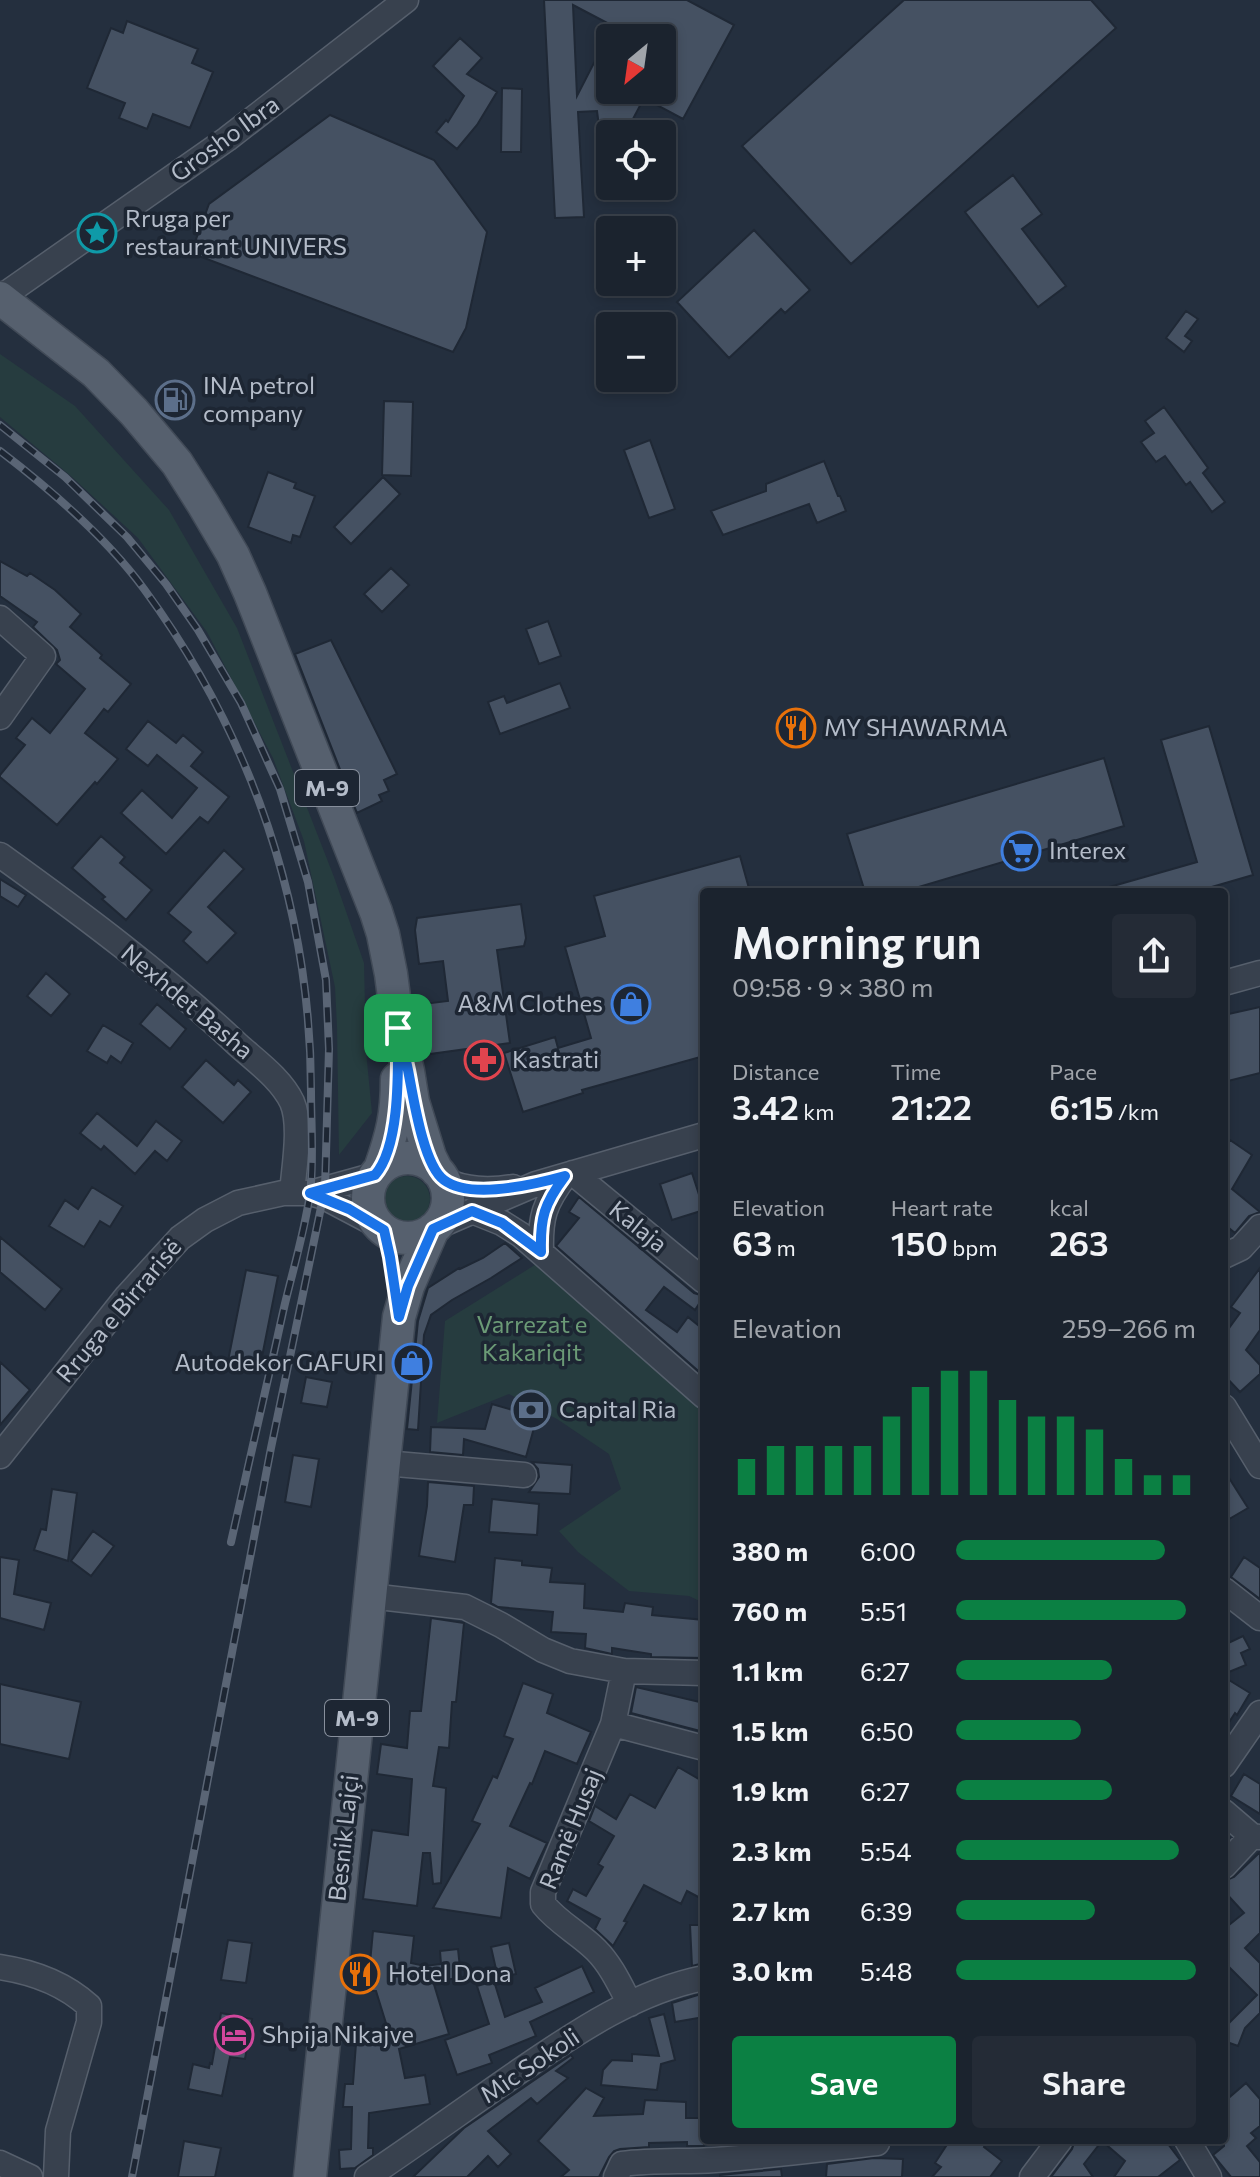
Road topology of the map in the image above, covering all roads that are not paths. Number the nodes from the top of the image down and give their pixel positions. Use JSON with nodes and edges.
{"nodes":[{"id":1,"x":406,"y":0,"type":"edge"},
{"id":2,"x":0,"y":298,"type":"edge"},
{"id":3,"x":0,"y":618,"type":"edge"},
{"id":4,"x":0,"y":717,"type":"edge"},
{"id":5,"x":0,"y":855,"type":"edge"},
{"id":6,"x":1260,"y":973,"type":"edge"},
{"id":7,"x":1228,"y":982,"type":"edge"},
{"id":8,"x":398,"y":1028,"type":"junction"},
{"id":9,"x":700,"y":1136,"type":"edge"},
{"id":10,"x":378,"y":1172,"type":"junction"},
{"id":11,"x":569,"y":1174,"type":"junction"},
{"id":12,"x":440,"y":1176,"type":"junction"},
{"id":13,"x":536,"y":1184,"type":"junction"},
{"id":14,"x":301,"y":1193,"type":"junction"},
{"id":15,"x":472,"y":1211,"type":"junction"},
{"id":16,"x":1260,"y":1227,"type":"edge"},
{"id":17,"x":382,"y":1228,"type":"junction"},
{"id":18,"x":434,"y":1228,"type":"junction"},
{"id":19,"x":541,"y":1252,"type":"junction"},
{"id":20,"x":1235,"y":1255,"type":"edge"},
{"id":21,"x":700,"y":1278,"type":"edge"},
{"id":22,"x":399,"y":1317,"type":"junction"},
{"id":23,"x":700,"y":1392,"type":"edge"},
{"id":24,"x":1228,"y":1414,"type":"edge"},
{"id":25,"x":0,"y":1456,"type":"edge"},
{"id":26,"x":384,"y":1463,"type":"junction"},
{"id":27,"x":1260,"y":1466,"type":"edge"},
{"id":28,"x":524,"y":1475,"type":"dead end"},
{"id":29,"x":1228,"y":1593,"type":"edge"},
{"id":30,"x":370,"y":1596,"type":"junction"},
{"id":31,"x":1260,"y":1618,"type":"edge"},
{"id":32,"x":624,"y":1671,"type":"junction"},
{"id":33,"x":700,"y":1673,"type":"edge"},
{"id":34,"x":1260,"y":1713,"type":"edge"},
{"id":35,"x":613,"y":1724,"type":"junction"},
{"id":36,"x":700,"y":1747,"type":"edge"},
{"id":37,"x":1228,"y":1759,"type":"edge"},
{"id":38,"x":1228,"y":1815,"type":"edge"},
{"id":39,"x":1256,"y":1836,"type":"edge"},
{"id":40,"x":1228,"y":1862,"type":"edge"},
{"id":41,"x":0,"y":1967,"type":"edge"},
{"id":42,"x":700,"y":1979,"type":"edge"},
{"id":43,"x":630,"y":2004,"type":"junction"},
{"id":44,"x":315,"y":2119,"type":"junction"},
{"id":45,"x":857,"y":2144,"type":"edge"},
{"id":46,"x":1057,"y":2144,"type":"edge"},
{"id":47,"x":1189,"y":2144,"type":"edge"},
{"id":48,"x":756,"y":2149,"type":"edge"},
{"id":49,"x":0,"y":2163,"type":"edge"},
{"id":50,"x":30,"y":2177,"type":"edge"},
{"id":51,"x":56,"y":2177,"type":"edge"},
{"id":52,"x":285,"y":2177,"type":"edge"},
{"id":53,"x":310,"y":2177,"type":"edge"},
{"id":54,"x":367,"y":2177,"type":"edge"},
{"id":55,"x":616,"y":2177,"type":"edge"},
{"id":56,"x":1032,"y":2177,"type":"edge"},
{"id":57,"x":1209,"y":2177,"type":"edge"}],
"edges":[{"from":1,"to":2,"type":"street","name":"Grosho Ibra"},
{"from":2,"to":8,"type":"main road","number":"M-9"},
{"from":3,"to":4,"type":"street"},
{"from":5,"to":14,"type":"street","name":"Nexhdet Basha"},
{"from":6,"to":7,"type":"street"},
{"from":8,"to":10,"type":"main road","number":"M-9"},
{"from":8,"to":12,"type":"main road","number":"M-9"},
{"from":9,"to":11,"type":"street"},
{"from":10,"to":12,"type":"main road"},
{"from":10,"to":14,"type":"street","name":"Rruga e Birrarisë"},
{"from":10,"to":17,"type":"main road","number":"M-9"},
{"from":11,"to":13,"type":"street"},
{"from":11,"to":19,"type":"street"},
{"from":11,"to":21,"type":"street","name":"Kalaja"},
{"from":12,"to":13,"type":"street"},
{"from":12,"to":18,"type":"main road","number":"M-9"},
{"from":13,"to":15,"type":"street"},
{"from":14,"to":17,"type":"street"},
{"from":14,"to":25,"type":"street","name":"Rruga e Birrarisë"},
{"from":15,"to":18,"type":"street"},
{"from":15,"to":19,"type":"street"},
{"from":16,"to":20,"type":"street"},
{"from":17,"to":18,"type":"main road"},
{"from":17,"to":22,"type":"main road","name":"Besnik Lajçi","number":"M-9"},
{"from":18,"to":22,"type":"main road","name":"Besnik Lajçi","number":"M-9"},
{"from":19,"to":23,"type":"street"},
{"from":22,"to":26,"type":"main road","name":"Besnik Lajçi","number":"M-9"},
{"from":24,"to":27,"type":"street"},
{"from":26,"to":28,"type":"street"},
{"from":26,"to":30,"type":"main road","name":"Besnik Lajçi","number":"M-9"},
{"from":29,"to":31,"type":"street"},
{"from":30,"to":32,"type":"street"},
{"from":30,"to":44,"type":"main road","name":"Besnik Lajçi","number":"M-9"},
{"from":32,"to":33,"type":"street"},
{"from":32,"to":35,"type":"street","name":"Ramë Husaj"},
{"from":34,"to":37,"type":"street"},
{"from":35,"to":36,"type":"street"},
{"from":35,"to":43,"type":"street","name":"Ramë Husaj"},
{"from":38,"to":39,"type":"street"},
{"from":39,"to":40,"type":"street"},
{"from":41,"to":51,"type":"street"},
{"from":42,"to":43,"type":"street","name":"Mic Sokoli"},
{"from":43,"to":54,"type":"street","name":"Mic Sokoli"},
{"from":44,"to":52,"type":"main road","name":"Besnik Lajçi","number":"M-9"},
{"from":44,"to":53,"type":"main road","name":"Besnik Lajçi","number":"M-9"},
{"from":45,"to":48,"type":"street"},
{"from":46,"to":56,"type":"street"},
{"from":47,"to":57,"type":"street"},
{"from":48,"to":55,"type":"street"},
{"from":49,"to":50,"type":"street"}]}
